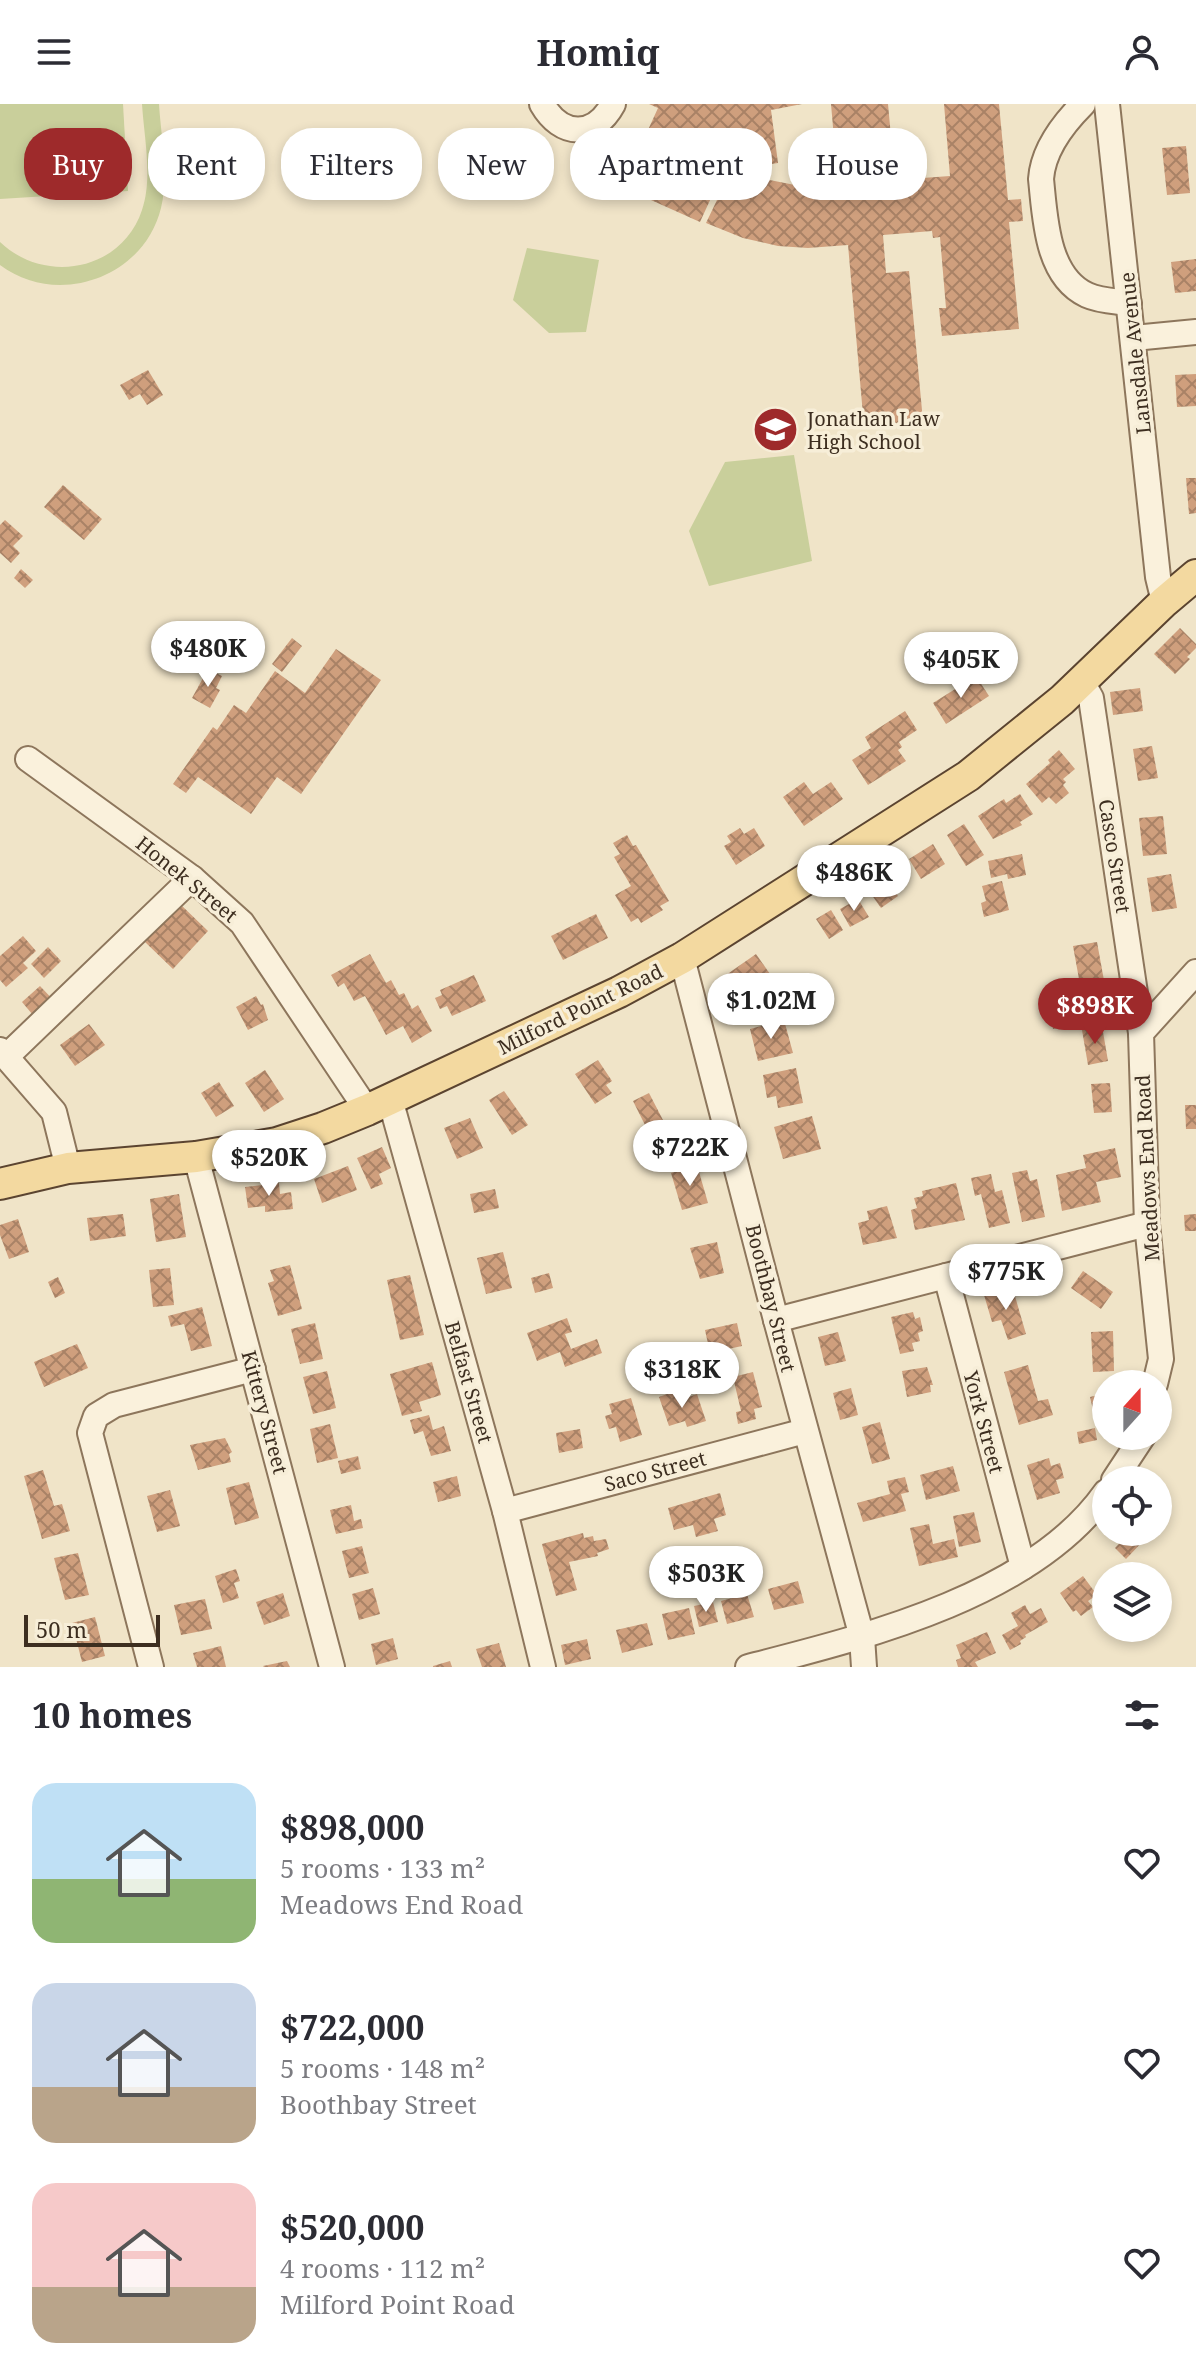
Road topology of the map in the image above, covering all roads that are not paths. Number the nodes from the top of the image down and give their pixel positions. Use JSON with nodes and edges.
{"nodes":[{"id":1,"x":542,"y":104,"type":"edge"},
{"id":2,"x":613,"y":104,"type":"edge"},
{"id":3,"x":1083,"y":104,"type":"edge"},
{"id":4,"x":1107,"y":104,"type":"edge"},
{"id":5,"x":1129,"y":303,"type":"junction"},
{"id":6,"x":1196,"y":332,"type":"edge"},
{"id":7,"x":1134,"y":338,"type":"junction"},
{"id":8,"x":1196,"y":575,"type":"edge"},
{"id":9,"x":1164,"y":602,"type":"junction"},
{"id":10,"x":1082,"y":682,"type":"junction"},
{"id":11,"x":28,"y":759,"type":"dead end"},
{"id":12,"x":192,"y":878,"type":"junction"},
{"id":13,"x":682,"y":958,"type":"junction"},
{"id":14,"x":1196,"y":972,"type":"edge"},
{"id":15,"x":1141,"y":1033,"type":"junction"},
{"id":16,"x":3,"y":1054,"type":"edge"},
{"id":17,"x":379,"y":1105,"type":"junction"},
{"id":18,"x":196,"y":1157,"type":"junction"},
{"id":19,"x":68,"y":1168,"type":"junction"},
{"id":20,"x":0,"y":1184,"type":"edge"},
{"id":21,"x":1147,"y":1224,"type":"junction"},
{"id":22,"x":946,"y":1276,"type":"junction"},
{"id":23,"x":776,"y":1320,"type":"junction"},
{"id":24,"x":253,"y":1369,"type":"junction"},
{"id":25,"x":1158,"y":1370,"type":"edge"},
{"id":26,"x":805,"y":1431,"type":"junction"},
{"id":27,"x":1092,"y":1508,"type":"edge"},
{"id":28,"x":505,"y":1511,"type":"junction"},
{"id":29,"x":1023,"y":1567,"type":"junction"},
{"id":30,"x":862,"y":1637,"type":"junction"},
{"id":31,"x":151,"y":1667,"type":"edge"},
{"id":32,"x":332,"y":1667,"type":"edge"},
{"id":33,"x":543,"y":1667,"type":"edge"},
{"id":34,"x":748,"y":1667,"type":"edge"},
{"id":35,"x":864,"y":1667,"type":"edge"}],
"edges":[{"from":1,"to":2,"type":"street"},
{"from":3,"to":5,"type":"street"},
{"from":4,"to":5,"type":"street","name":"Lansdale Avenue"},
{"from":5,"to":7,"type":"street","name":"Lansdale Avenue"},
{"from":6,"to":7,"type":"street"},
{"from":7,"to":9,"type":"street","name":"Lansdale Avenue"},
{"from":8,"to":9,"type":"main road","name":"Milford Point Road"},
{"from":9,"to":10,"type":"main road","name":"Milford Point Road"},
{"from":10,"to":13,"type":"main road","name":"Milford Point Road"},
{"from":10,"to":15,"type":"street","name":"Casco Street"},
{"from":11,"to":12,"type":"street","name":"Honek Street"},
{"from":12,"to":16,"type":"street"},
{"from":12,"to":17,"type":"street","name":"Honek Street"},
{"from":13,"to":17,"type":"main road","name":"Milford Point Road"},
{"from":13,"to":23,"type":"street","name":"Boothbay Street"},
{"from":14,"to":15,"type":"street"},
{"from":15,"to":21,"type":"street","name":"Meadows End Road"},
{"from":16,"to":19,"type":"street"},
{"from":17,"to":18,"type":"main road","name":"Milford Point Road"},
{"from":17,"to":28,"type":"street","name":"Belfast Street"},
{"from":18,"to":19,"type":"main road","name":"Milford Point Road"},
{"from":18,"to":24,"type":"street","name":"Kittery Street"},
{"from":19,"to":20,"type":"main road","name":"Milford Point Road"},
{"from":21,"to":22,"type":"street"},
{"from":21,"to":25,"type":"street","name":"Meadows End Road"},
{"from":22,"to":23,"type":"street"},
{"from":22,"to":29,"type":"street","name":"York Street"},
{"from":23,"to":26,"type":"street","name":"Boothbay Street"},
{"from":24,"to":31,"type":"street"},
{"from":24,"to":32,"type":"street","name":"Kittery Street"},
{"from":26,"to":28,"type":"street","name":"Saco Street"},
{"from":26,"to":30,"type":"street","name":"Boothbay Street"},
{"from":27,"to":29,"type":"street"},
{"from":28,"to":33,"type":"street","name":"Belfast Street"},
{"from":29,"to":30,"type":"street"},
{"from":30,"to":34,"type":"street"},
{"from":30,"to":35,"type":"street","name":"Boothbay Street"}]}
